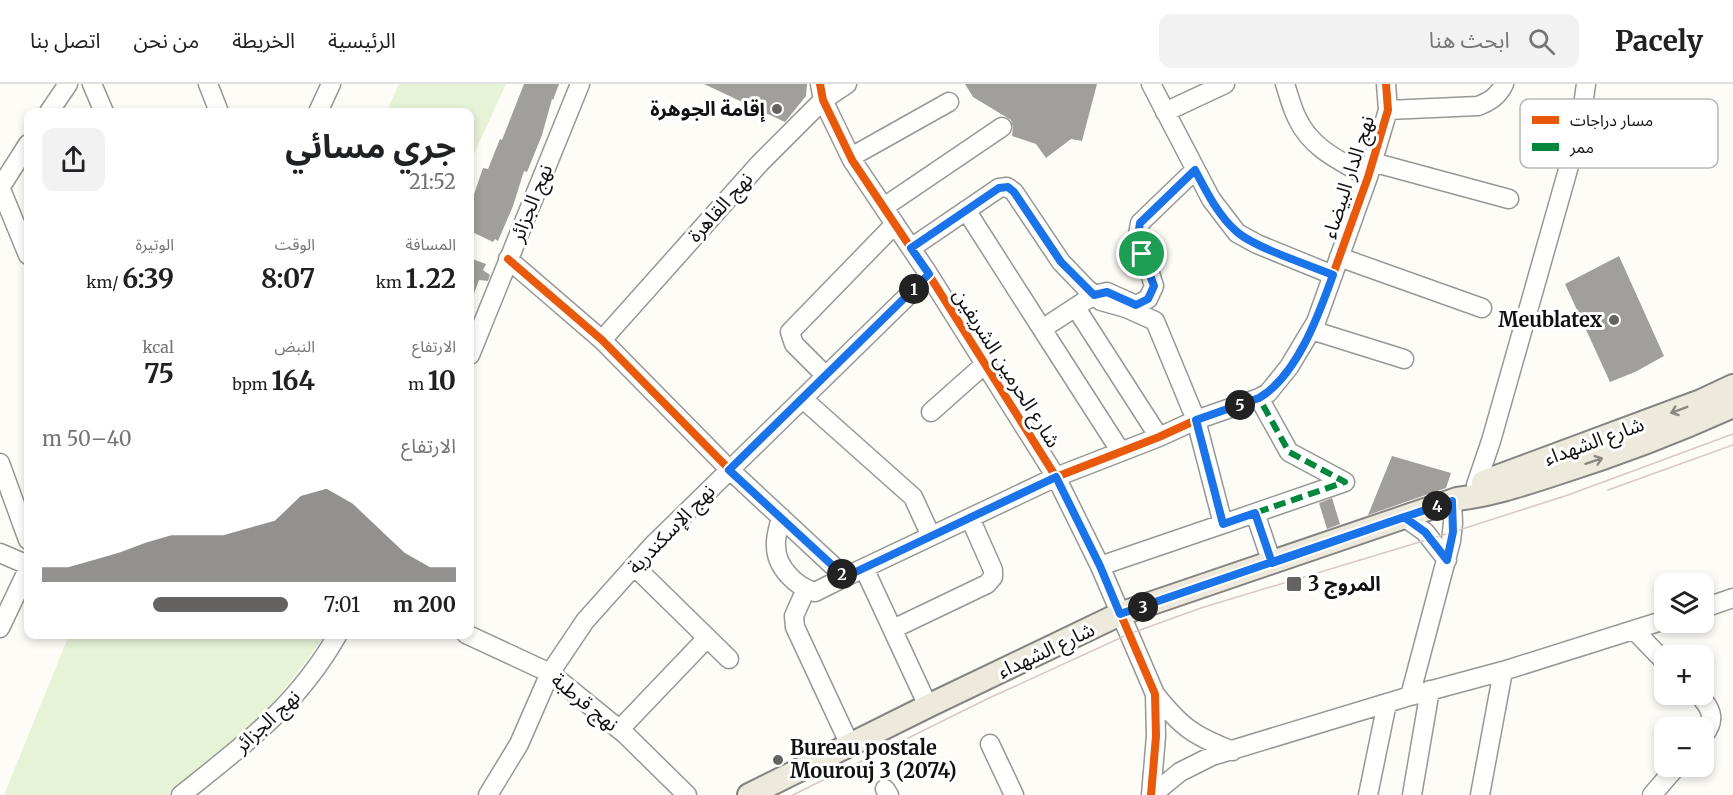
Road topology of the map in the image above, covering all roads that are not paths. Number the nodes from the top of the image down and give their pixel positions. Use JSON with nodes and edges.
{"nodes":[{"id":1,"x":68,"y":84,"type":"edge"},
{"id":2,"x":92,"y":84,"type":"edge"},
{"id":3,"x":208,"y":84,"type":"edge"},
{"id":4,"x":580,"y":84,"type":"edge"},
{"id":5,"x":848,"y":84,"type":"edge"},
{"id":6,"x":1151,"y":84,"type":"edge"},
{"id":7,"x":1225,"y":84,"type":"edge"},
{"id":8,"x":1285,"y":84,"type":"edge"},
{"id":9,"x":1386,"y":84,"type":"edge"},
{"id":10,"x":1504,"y":84,"type":"edge"},
{"id":11,"x":1586,"y":84,"type":"edge"},
{"id":12,"x":328,"y":86,"type":"edge"},
{"id":13,"x":821,"y":92,"type":"edge"},
{"id":14,"x":1584,"y":99,"type":"edge"},
{"id":15,"x":949,"y":102,"type":"dead end"},
{"id":16,"x":52,"y":108,"type":"edge"},
{"id":17,"x":102,"y":108,"type":"edge"},
{"id":18,"x":217,"y":108,"type":"edge"},
{"id":19,"x":320,"y":108,"type":"edge"},
{"id":20,"x":1388,"y":110,"type":"junction"},
{"id":21,"x":1165,"y":112,"type":"junction"},
{"id":22,"x":1002,"y":128,"type":"dead end"},
{"id":23,"x":24,"y":150,"type":"edge"},
{"id":24,"x":851,"y":157,"type":"junction"},
{"id":25,"x":1568,"y":168,"type":"edge"},
{"id":26,"x":1195,"y":170,"type":"junction"},
{"id":27,"x":1370,"y":170,"type":"junction"},
{"id":28,"x":0,"y":187,"type":"edge"},
{"id":29,"x":1509,"y":199,"type":"dead end"},
{"id":30,"x":884,"y":207,"type":"junction"},
{"id":31,"x":966,"y":210,"type":"junction"},
{"id":32,"x":895,"y":224,"type":"junction"},
{"id":33,"x":24,"y":245,"type":"edge"},
{"id":34,"x":911,"y":248,"type":"junction"},
{"id":35,"x":1339,"y":257,"type":"junction"},
{"id":36,"x":508,"y":260,"type":"junction"},
{"id":37,"x":929,"y":274,"type":"junction"},
{"id":38,"x":1333,"y":275,"type":"junction"},
{"id":39,"x":1094,"y":295,"type":"junction"},
{"id":40,"x":1076,"y":308,"type":"junction"},
{"id":41,"x":1482,"y":308,"type":"dead end"},
{"id":42,"x":1042,"y":329,"type":"junction"},
{"id":43,"x":1311,"y":330,"type":"junction"},
{"id":44,"x":602,"y":340,"type":"junction"},
{"id":45,"x":474,"y":345,"type":"edge"},
{"id":46,"x":1404,"y":359,"type":"dead end"},
{"id":47,"x":985,"y":364,"type":"junction"},
{"id":48,"x":825,"y":375,"type":"junction"},
{"id":49,"x":1733,"y":386,"type":"edge"},
{"id":50,"x":1259,"y":398,"type":"junction"},
{"id":51,"x":803,"y":399,"type":"junction"},
{"id":52,"x":1733,"y":406,"type":"edge"},
{"id":53,"x":931,"y":412,"type":"dead end"},
{"id":54,"x":1196,"y":420,"type":"junction"},
{"id":55,"x":1159,"y":437,"type":"junction"},
{"id":56,"x":1120,"y":452,"type":"junction"},
{"id":57,"x":0,"y":463,"type":"edge"},
{"id":58,"x":729,"y":470,"type":"junction"},
{"id":59,"x":1056,"y":477,"type":"junction"},
{"id":60,"x":1478,"y":491,"type":"junction"},
{"id":61,"x":1454,"y":500,"type":"junction"},
{"id":62,"x":1255,"y":513,"type":"junction"},
{"id":63,"x":781,"y":517,"type":"junction"},
{"id":64,"x":1404,"y":517,"type":"junction"},
{"id":65,"x":970,"y":518,"type":"junction"},
{"id":66,"x":1223,"y":524,"type":"junction"},
{"id":67,"x":24,"y":529,"type":"edge"},
{"id":68,"x":931,"y":536,"type":"junction"},
{"id":69,"x":0,"y":553,"type":"edge"},
{"id":70,"x":1447,"y":560,"type":"junction"},
{"id":71,"x":1272,"y":563,"type":"junction"},
{"id":72,"x":24,"y":565,"type":"edge"},
{"id":73,"x":634,"y":566,"type":"junction"},
{"id":74,"x":1100,"y":566,"type":"junction"},
{"id":75,"x":864,"y":568,"type":"junction"},
{"id":76,"x":24,"y":576,"type":"edge"},
{"id":77,"x":845,"y":577,"type":"junction"},
{"id":78,"x":806,"y":589,"type":"junction"},
{"id":79,"x":1733,"y":598,"type":"edge"},
{"id":80,"x":1714,"y":605,"type":"edge"},
{"id":81,"x":1120,"y":614,"type":"junction"},
{"id":82,"x":1654,"y":624,"type":"edge"},
{"id":83,"x":0,"y":628,"type":"edge"},
{"id":84,"x":893,"y":629,"type":"junction"},
{"id":85,"x":1634,"y":630,"type":"junction"},
{"id":86,"x":474,"y":638,"type":"edge"},
{"id":87,"x":706,"y":638,"type":"junction"},
{"id":88,"x":335,"y":639,"type":"edge"},
{"id":89,"x":1654,"y":651,"type":"edge"},
{"id":90,"x":729,"y":659,"type":"dead end"},
{"id":91,"x":1503,"y":671,"type":"junction"},
{"id":92,"x":550,"y":672,"type":"junction"},
{"id":93,"x":1430,"y":690,"type":"junction"},
{"id":94,"x":1155,"y":694,"type":"junction"},
{"id":95,"x":1410,"y":696,"type":"junction"},
{"id":96,"x":1387,"y":703,"type":"junction"},
{"id":97,"x":928,"y":706,"type":"junction"},
{"id":98,"x":620,"y":729,"type":"junction"},
{"id":99,"x":990,"y":744,"type":"dead end"},
{"id":100,"x":850,"y":745,"type":"junction"},
{"id":101,"x":1233,"y":751,"type":"junction"},
{"id":102,"x":1668,"y":777,"type":"edge"},
{"id":103,"x":181,"y":795,"type":"edge"},
{"id":104,"x":488,"y":795,"type":"edge"},
{"id":105,"x":687,"y":795,"type":"edge"},
{"id":106,"x":749,"y":795,"type":"edge"},
{"id":107,"x":1014,"y":795,"type":"edge"},
{"id":108,"x":1152,"y":795,"type":"edge"},
{"id":109,"x":1368,"y":795,"type":"edge"},
{"id":110,"x":1412,"y":795,"type":"edge"},
{"id":111,"x":1480,"y":795,"type":"edge"},
{"id":112,"x":1652,"y":795,"type":"edge"}],
"edges":[{"from":1,"to":16,"type":"street"},
{"from":2,"to":17,"type":"street"},
{"from":3,"to":18,"type":"street"},
{"from":4,"to":36,"type":"street","name":"نهج الجزائر"},
{"from":5,"to":13,"type":"street","name":"نهج القاهرة"},
{"from":6,"to":21,"type":"street"},
{"from":7,"to":21,"type":"street"},
{"from":8,"to":27,"type":"street"},
{"from":9,"to":20,"type":"street","name":"نهج الدار البيضاء"},
{"from":10,"to":20,"type":"street"},
{"from":11,"to":14,"type":"street"},
{"from":12,"to":19,"type":"street"},
{"from":13,"to":24,"type":"street","name":"شارع الحرمين الشريفين"},
{"from":13,"to":44,"type":"street","name":"نهج القاهرة"},
{"from":15,"to":24,"type":"street"},
{"from":20,"to":27,"type":"street","name":"نهج الدار البيضاء"},
{"from":21,"to":26,"type":"street"},
{"from":22,"to":30,"type":"street"},
{"from":23,"to":28,"type":"street"},
{"from":24,"to":30,"type":"street","name":"شارع الحرمين الشريفين"},
{"from":25,"to":60,"type":"street"},
{"from":26,"to":38,"type":"street"},
{"from":26,"to":39,"type":"street"},
{"from":27,"to":29,"type":"street"},
{"from":27,"to":35,"type":"street","name":"نهج الدار البيضاء"},
{"from":28,"to":33,"type":"street"},
{"from":30,"to":32,"type":"street","name":"شارع الحرمين الشريفين"},
{"from":31,"to":34,"type":"street"},
{"from":31,"to":39,"type":"street"},
{"from":31,"to":42,"type":"street"},
{"from":32,"to":34,"type":"street","name":"شارع الحرمين الشريفين"},
{"from":32,"to":48,"type":"street"},
{"from":34,"to":37,"type":"street","name":"شارع الحرمين الشريفين"},
{"from":35,"to":38,"type":"street","name":"نهج الدار البيضاء"},
{"from":35,"to":41,"type":"street"},
{"from":36,"to":44,"type":"street"},
{"from":36,"to":45,"type":"street","name":"نهج الجزائر"},
{"from":37,"to":47,"type":"street","name":"شارع الحرمين الشريفين"},
{"from":37,"to":48,"type":"street","name":"نهج الإسكندرية"},
{"from":38,"to":43,"type":"street","name":"نهج الدار البيضاء"},
{"from":39,"to":40,"type":"street"},
{"from":39,"to":54,"type":"street"},
{"from":40,"to":42,"type":"street"},
{"from":40,"to":55,"type":"street"},
{"from":42,"to":56,"type":"street"},
{"from":43,"to":46,"type":"street"},
{"from":43,"to":50,"type":"street","name":"نهج الدار البيضاء"},
{"from":44,"to":58,"type":"street"},
{"from":47,"to":53,"type":"street"},
{"from":47,"to":59,"type":"street","name":"شارع الحرمين الشريفين"},
{"from":48,"to":51,"type":"street","name":"نهج الإسكندرية"},
{"from":49,"to":60,"type":"main road","name":"شارع الشهداء","one_way":true},
{"from":50,"to":54,"type":"street","name":"نهج الدار البيضاء"},
{"from":50,"to":62,"type":"street"},
{"from":51,"to":58,"type":"street","name":"نهج الإسكندرية"},
{"from":51,"to":68,"type":"street"},
{"from":60,"to":52,"type":"main road","name":"شارع الشهداء","one_way":true},
{"from":54,"to":55,"type":"street","name":"نهج الدار البيضاء"},
{"from":54,"to":66,"type":"street"},
{"from":55,"to":56,"type":"street","name":"نهج الدار البيضاء"},
{"from":56,"to":59,"type":"street","name":"نهج الدار البيضاء"},
{"from":57,"to":67,"type":"street"},
{"from":58,"to":63,"type":"street"},
{"from":58,"to":73,"type":"street","name":"نهج الإسكندرية"},
{"from":59,"to":65,"type":"street","name":"نهج الدار البيضاء"},
{"from":59,"to":74,"type":"street","name":"شارع الحرمين الشريفين"},
{"from":60,"to":61,"type":"main road","name":"شارع الشهداء"},
{"from":61,"to":64,"type":"main road","name":"شارع الشهداء"},
{"from":61,"to":70,"type":"street"},
{"from":62,"to":66,"type":"street"},
{"from":62,"to":71,"type":"street"},
{"from":63,"to":77,"type":"street"},
{"from":63,"to":78,"type":"street"},
{"from":64,"to":70,"type":"street"},
{"from":64,"to":71,"type":"main road","name":"شارع الشهداء"},
{"from":65,"to":68,"type":"street","name":"نهج الدار البيضاء"},
{"from":65,"to":84,"type":"street"},
{"from":66,"to":74,"type":"street"},
{"from":68,"to":75,"type":"street","name":"نهج الدار البيضاء"},
{"from":69,"to":72,"type":"street"},
{"from":70,"to":95,"type":"street"},
{"from":71,"to":81,"type":"main road","name":"شارع الشهداء"},
{"from":73,"to":87,"type":"street"},
{"from":73,"to":92,"type":"street","name":"نهج الإسكندرية"},
{"from":74,"to":81,"type":"street","name":"شارع الحرمين الشريفين"},
{"from":75,"to":77,"type":"street","name":"نهج الدار البيضاء"},
{"from":75,"to":84,"type":"street"},
{"from":76,"to":83,"type":"street"},
{"from":77,"to":78,"type":"street","name":"نهج الدار البيضاء"},
{"from":78,"to":100,"type":"street"},
{"from":79,"to":80,"type":"street"},
{"from":81,"to":94,"type":"street","name":"شارع الحرمين الشريفين"},
{"from":81,"to":97,"type":"main road","name":"شارع الشهداء"},
{"from":82,"to":85,"type":"street"},
{"from":84,"to":97,"type":"street"},
{"from":85,"to":89,"type":"street"},
{"from":85,"to":91,"type":"street"},
{"from":86,"to":92,"type":"street","name":"نهج قرطبة"},
{"from":87,"to":90,"type":"street"},
{"from":87,"to":98,"type":"street"},
{"from":88,"to":103,"type":"street","name":"نهج الجزائر"},
{"from":91,"to":93,"type":"street"},
{"from":91,"to":111,"type":"street"},
{"from":92,"to":98,"type":"street","name":"نهج قرطبة"},
{"from":92,"to":104,"type":"street","name":"نهج الإسكندرية"},
{"from":93,"to":95,"type":"street"},
{"from":93,"to":110,"type":"street"},
{"from":94,"to":101,"type":"street"},
{"from":94,"to":108,"type":"street"},
{"from":95,"to":96,"type":"street"},
{"from":96,"to":101,"type":"street"},
{"from":96,"to":109,"type":"street"},
{"from":97,"to":100,"type":"main road","name":"شارع الشهداء"},
{"from":98,"to":105,"type":"street","name":"نهج قرطبة"},
{"from":99,"to":107,"type":"street"},
{"from":100,"to":106,"type":"main road","name":"شارع الشهداء"},
{"from":101,"to":108,"type":"street"},
{"from":102,"to":112,"type":"street"}]}
